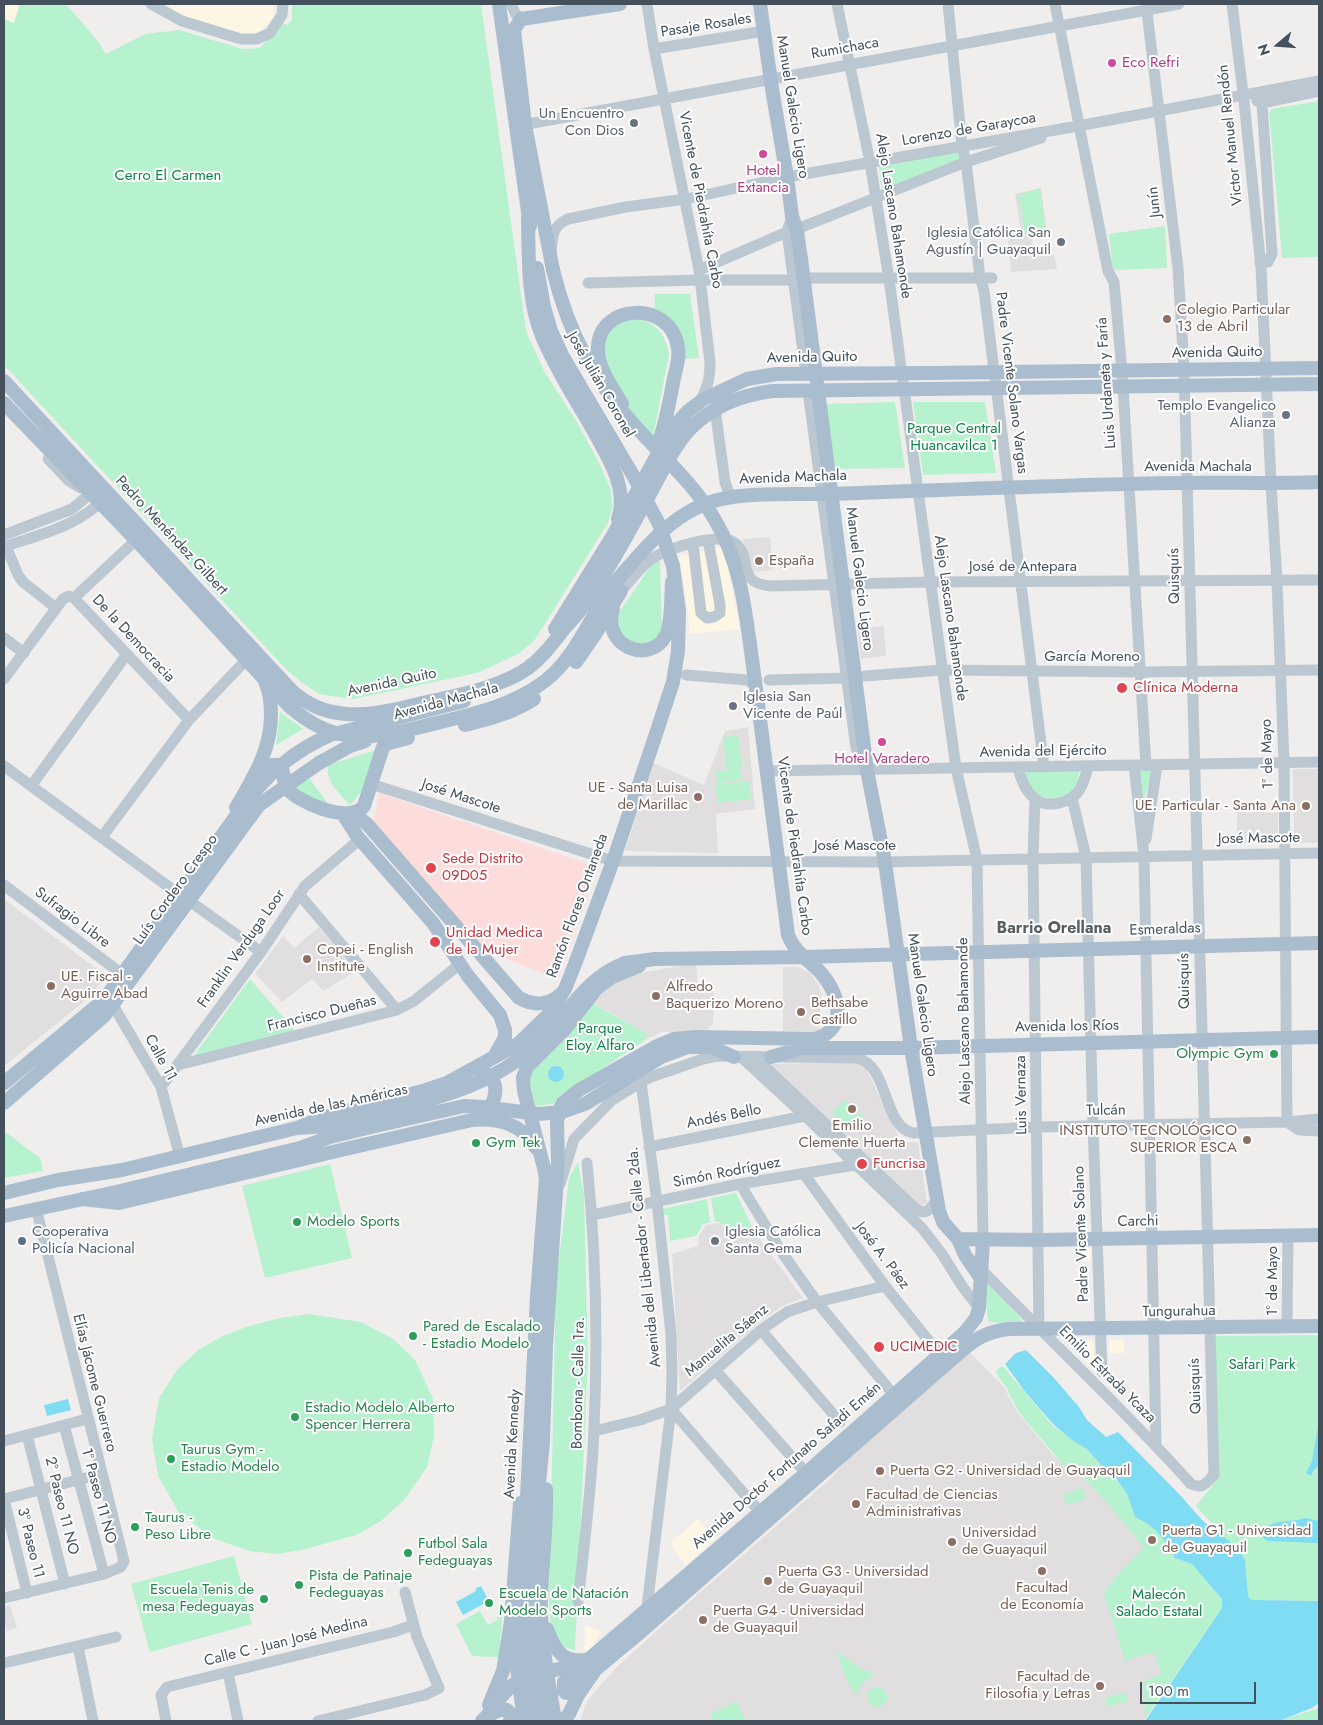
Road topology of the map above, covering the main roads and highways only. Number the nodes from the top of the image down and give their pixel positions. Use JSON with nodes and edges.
{"nodes":[{"id":1,"x":499,"y":4,"type":"edge"},
{"id":2,"x":620,"y":4,"type":"edge"},
{"id":3,"x":760,"y":4,"type":"edge"},
{"id":4,"x":520,"y":125,"type":"junction"},
{"id":5,"x":528,"y":218,"type":"junction"},
{"id":6,"x":1319,"y":368,"type":"edge"},
{"id":7,"x":4,"y":381,"type":"edge"},
{"id":8,"x":1319,"y":384,"type":"edge"},
{"id":9,"x":4,"y":403,"type":"edge"},
{"id":10,"x":635,"y":426,"type":"junction"},
{"id":11,"x":653,"y":460,"type":"junction"},
{"id":12,"x":1319,"y":482,"type":"edge"},
{"id":13,"x":101,"y":493,"type":"junction"},
{"id":14,"x":612,"y":537,"type":"junction"},
{"id":15,"x":635,"y":560,"type":"junction"},
{"id":16,"x":673,"y":566,"type":"junction"},
{"id":17,"x":621,"y":591,"type":"junction"},
{"id":18,"x":583,"y":607,"type":"junction"},
{"id":19,"x":263,"y":676,"type":"junction"},
{"id":20,"x":760,"y":682,"type":"joint"},
{"id":21,"x":318,"y":708,"type":"junction"},
{"id":22,"x":400,"y":732,"type":"junction"},
{"id":23,"x":654,"y":740,"type":"joint"},
{"id":24,"x":258,"y":769,"type":"junction"},
{"id":25,"x":285,"y":786,"type":"junction"},
{"id":26,"x":349,"y":814,"type":"junction"},
{"id":27,"x":214,"y":846,"type":"junction"},
{"id":28,"x":184,"y":898,"type":"junction"},
{"id":29,"x":1319,"y":943,"type":"edge"},
{"id":30,"x":898,"y":954,"type":"junction"},
{"id":31,"x":803,"y":957,"type":"junction"},
{"id":32,"x":655,"y":959,"type":"junction"},
{"id":33,"x":565,"y":990,"type":"junction"},
{"id":34,"x":836,"y":999,"type":"junction"},
{"id":35,"x":528,"y":1035,"type":"junction"},
{"id":36,"x":1319,"y":1037,"type":"edge"},
{"id":37,"x":712,"y":1047,"type":"junction"},
{"id":38,"x":809,"y":1048,"type":"junction"},
{"id":39,"x":911,"y":1048,"type":"junction"},
{"id":40,"x":494,"y":1057,"type":"junction"},
{"id":41,"x":737,"y":1057,"type":"road end"},
{"id":42,"x":771,"y":1057,"type":"road end"},
{"id":43,"x":466,"y":1074,"type":"junction"},
{"id":44,"x":4,"y":1083,"type":"edge"},
{"id":45,"x":4,"y":1103,"type":"edge"},
{"id":46,"x":472,"y":1120,"type":"junction"},
{"id":47,"x":369,"y":1122,"type":"junction"},
{"id":48,"x":297,"y":1128,"type":"junction"},
{"id":49,"x":300,"y":1148,"type":"junction"},
{"id":50,"x":341,"y":1150,"type":"junction"},
{"id":51,"x":542,"y":1161,"type":"junction"},
{"id":52,"x":176,"y":1184,"type":"junction"},
{"id":53,"x":4,"y":1193,"type":"edge"},
{"id":54,"x":556,"y":1200,"type":"joint"},
{"id":55,"x":4,"y":1216,"type":"edge"},
{"id":56,"x":1319,"y":1235,"type":"edge"},
{"id":57,"x":958,"y":1239,"type":"junction"},
{"id":58,"x":983,"y":1240,"type":"junction"},
{"id":59,"x":981,"y":1273,"type":"junction"},
{"id":60,"x":1319,"y":1326,"type":"edge"},
{"id":61,"x":1039,"y":1330,"type":"joint"},
{"id":62,"x":536,"y":1441,"type":"junction"},
{"id":63,"x":531,"y":1516,"type":"junction"},
{"id":64,"x":541,"y":1600,"type":"junction"},
{"id":65,"x":511,"y":1621,"type":"junction"},
{"id":66,"x":543,"y":1635,"type":"junction"},
{"id":67,"x":513,"y":1638,"type":"junction"},
{"id":68,"x":593,"y":1661,"type":"junction"},
{"id":69,"x":548,"y":1671,"type":"junction"},
{"id":70,"x":519,"y":1681,"type":"junction"},
{"id":71,"x":575,"y":1702,"type":"junction"},
{"id":72,"x":484,"y":1719,"type":"edge"},
{"id":73,"x":510,"y":1721,"type":"edge"},
{"id":74,"x":524,"y":1721,"type":"edge"},
{"id":75,"x":534,"y":1721,"type":"edge"},
{"id":76,"x":544,"y":1721,"type":"edge"},
{"id":77,"x":555,"y":1721,"type":"edge"},
{"id":78,"x":563,"y":1721,"type":"edge"},
{"id":79,"x":572,"y":1721,"type":"edge"}],
"edges":[{"from":1,"to":4,"type":"main road","name":"José Julián Coronel"},
{"from":2,"to":4,"type":"main road","name":"José Julián Coronel"},
{"from":3,"to":30,"type":"main road","name":"Manuel Galecio Ligero","bridge":true},
{"from":4,"to":5,"type":"main road","name":"José Julián Coronel"},
{"from":4,"to":10,"type":"main road","name":"José Julián Coronel","bridge":true},
{"from":5,"to":14,"type":"main road"},
{"from":5,"to":16,"type":"main road","name":"José Julián Coronel","bridge":true},
{"from":6,"to":11,"type":"main road","name":"Avenida Quito"},
{"from":7,"to":13,"type":"main road","name":"Pedro Menéndez Gilbert"},
{"from":8,"to":18,"type":"main road","name":"Avenida Quito"},
{"from":9,"to":13,"type":"main road","name":"Pedro Menéndez Gilbert"},
{"from":10,"to":11,"type":"main road","bridge":true},
{"from":10,"to":20,"type":"main road","name":"José Julián Coronel","bridge":true},
{"from":11,"to":14,"type":"main road","name":"Avenida Quito"},
{"from":12,"to":15,"type":"main road","name":"Avenida Machala"},
{"from":13,"to":19,"type":"main road","name":"Pedro Menéndez Gilbert"},
{"from":13,"to":21,"type":"main road","name":"Pedro Menéndez Gilbert"},
{"from":14,"to":21,"type":"main road","name":"Avenida Quito"},
{"from":15,"to":17,"type":"main road"},
{"from":15,"to":22,"type":"main road","name":"Avenida Machala"},
{"from":16,"to":17,"type":"main road","bridge":true},
{"from":16,"to":23,"type":"main road","name":"José Julián Coronel","bridge":true},
{"from":17,"to":26,"type":"main road","name":"Avenida Machala"},
{"from":18,"to":21,"type":"main road","name":"Avenida Quito"},
{"from":18,"to":27,"type":"main road","name":"Luís Cordero Crespo","bridge":true},
{"from":19,"to":22,"type":"main road","name":"Avenida Machala"},
{"from":19,"to":24,"type":"main road"},
{"from":20,"to":31,"type":"main road","name":"Vicente de Piedrahíta Carbo"},
{"from":22,"to":25,"type":"main road","name":"Luís Cordero Crespo"},
{"from":23,"to":33,"type":"main road","name":"Ramón Flores Ontaneda"},
{"from":24,"to":25,"type":"main road"},
{"from":24,"to":27,"type":"main road"},
{"from":25,"to":26,"type":"main road"},
{"from":25,"to":28,"type":"main road","name":"Luís Cordero Crespo"},
{"from":26,"to":33,"type":"main road"},
{"from":26,"to":40,"type":"main road"},
{"from":27,"to":28,"type":"main road"},
{"from":28,"to":44,"type":"main road"},
{"from":28,"to":45,"type":"main road","name":"Luís Cordero Crespo"},
{"from":29,"to":30,"type":"main road","name":"Esmeraldas"},
{"from":30,"to":31,"type":"main road","name":"Esmeraldas"},
{"from":30,"to":39,"type":"main road","name":"Manuel Galecio Ligero"},
{"from":31,"to":32,"type":"main road","name":"Avenida de las Américas"},
{"from":31,"to":34,"type":"main road","name":"Vicente de Piedrahíta Carbo"},
{"from":32,"to":47,"type":"main road","name":"Avenida de las Américas","bridge":true},
{"from":32,"to":51,"type":"main road"},
{"from":33,"to":35,"type":"main road","name":"Ramón Flores Ontaneda"},
{"from":34,"to":38,"type":"main road"},
{"from":34,"to":54,"type":"main road","name":"Vicente de Piedrahíta Carbo"},
{"from":35,"to":40,"type":"main road","name":"Ramón Flores Ontaneda"},
{"from":35,"to":51,"type":"main road"},
{"from":36,"to":39,"type":"main road","name":"Avenida los Ríos"},
{"from":37,"to":38,"type":"main road","name":"Avenida de las Américas"},
{"from":37,"to":41,"type":"main road"},
{"from":37,"to":47,"type":"main road","name":"Avenida de las Américas","bridge":true},
{"from":38,"to":39,"type":"main road","name":"Avenida los Ríos"},
{"from":38,"to":42,"type":"main road"},
{"from":39,"to":57,"type":"main road","name":"Manuel Galecio Ligero"},
{"from":40,"to":43,"type":"main road"},
{"from":43,"to":46,"type":"main road"},
{"from":43,"to":48,"type":"main road"},
{"from":46,"to":50,"type":"main road","name":"Avenida de las Américas"},
{"from":46,"to":51,"type":"main road"},
{"from":47,"to":48,"type":"main road","name":"Avenida de las Américas"},
{"from":47,"to":49,"type":"main road","name":"Avenida de las Américas"},
{"from":48,"to":53,"type":"main road","name":"Avenida de las Américas"},
{"from":49,"to":50,"type":"main road"},
{"from":49,"to":52,"type":"main road","name":"Avenida de las Américas"},
{"from":50,"to":52,"type":"main road","name":"Avenida de las Américas"},
{"from":51,"to":62,"type":"main road","name":"Avenida Kennedy"},
{"from":52,"to":55,"type":"main road","name":"Avenida de las Américas"},
{"from":54,"to":62,"type":"main road","name":"Avenida Kennedy"},
{"from":56,"to":58,"type":"main road","name":"Carchi"},
{"from":57,"to":58,"type":"main road","name":"Carchi"},
{"from":57,"to":59,"type":"main road","name":"Manuel Galecio Ligero"},
{"from":58,"to":59,"type":"main road","name":"Avenida Doctor Fortunato Safadi Emén"},
{"from":59,"to":68,"type":"main road","name":"Avenida Doctor Fortunato Safadi Emén"},
{"from":60,"to":61,"type":"main road","name":"Tungurahua"},
{"from":61,"to":68,"type":"main road","name":"Avenida Doctor Fortunato Safadi Emén"},
{"from":62,"to":63,"type":"main road","name":"Avenida Kennedy"},
{"from":62,"to":64,"type":"main road"},
{"from":62,"to":65,"type":"main road"},
{"from":63,"to":75,"type":"main road","name":"Avenida Kennedy","bridge":true},
{"from":63,"to":76,"type":"main road","name":"Avenida Kennedy","bridge":true},
{"from":64,"to":66,"type":"main road"},
{"from":64,"to":68,"type":"main road"},
{"from":65,"to":67,"type":"main road"},
{"from":65,"to":72,"type":"main road"},
{"from":66,"to":67,"type":"main road"},
{"from":66,"to":69,"type":"main road"},
{"from":67,"to":70,"type":"main road"},
{"from":68,"to":69,"type":"main road","name":"Avenida Doctor Fortunato Safadi Emén"},
{"from":68,"to":71,"type":"main road","name":"Avenida Doctor Fortunato Safadi Emén"},
{"from":69,"to":70,"type":"main road","name":"Avenida Doctor Fortunato Safadi Emén"},
{"from":69,"to":77,"type":"main road"},
{"from":70,"to":72,"type":"main road"},
{"from":70,"to":74,"type":"main road"},
{"from":71,"to":78,"type":"main road","name":"Avenida Doctor Fortunato Safadi Emén"},
{"from":71,"to":79,"type":"main road"},
{"from":72,"to":73,"type":"main road"}]}
